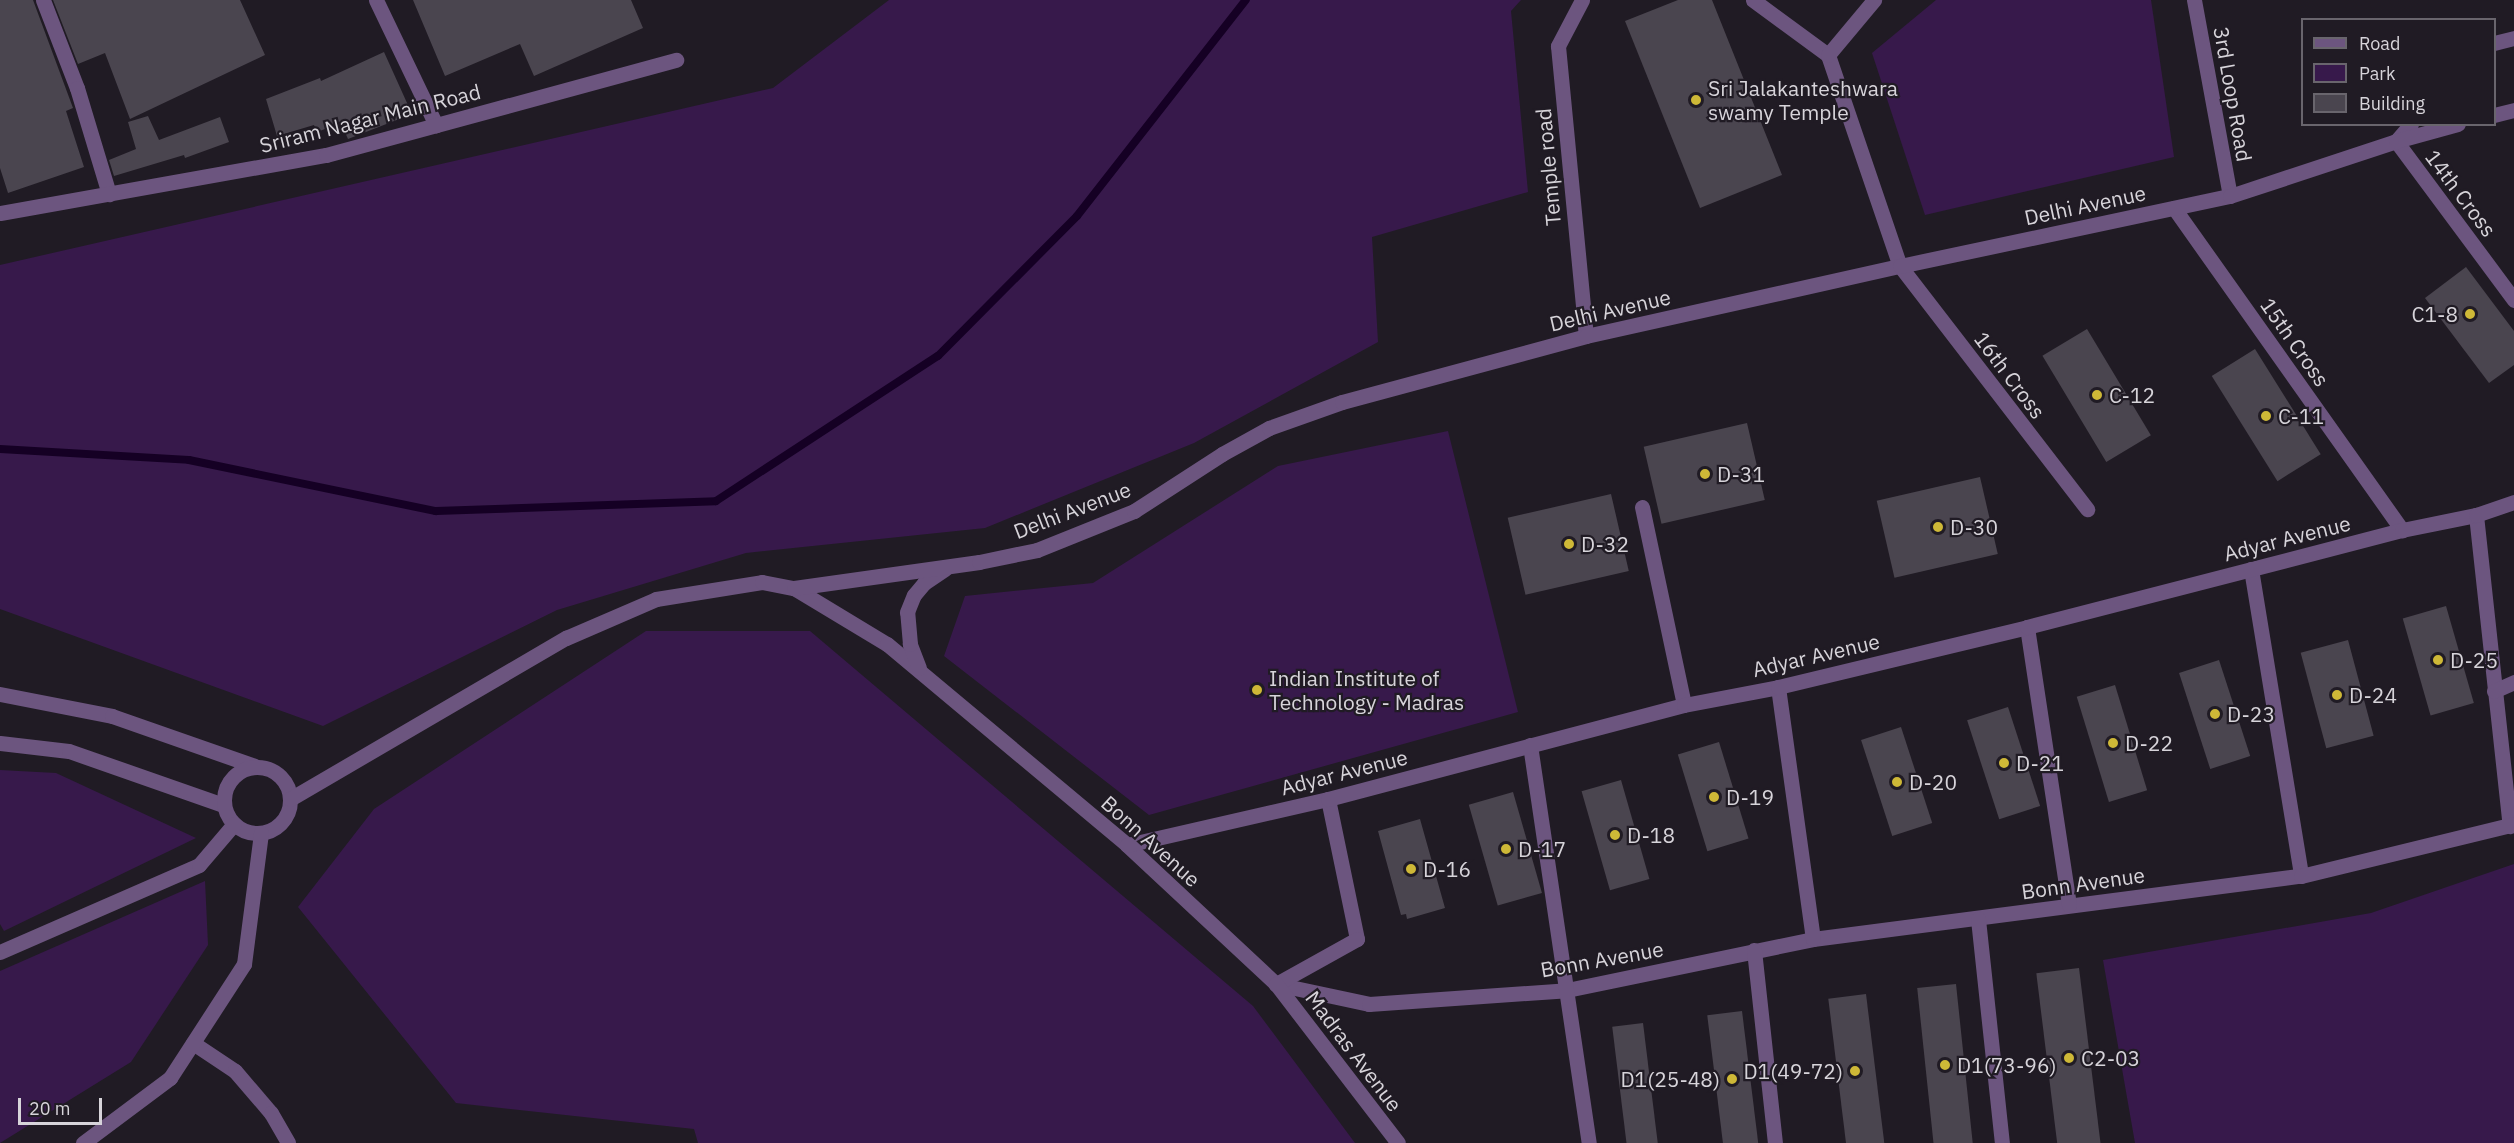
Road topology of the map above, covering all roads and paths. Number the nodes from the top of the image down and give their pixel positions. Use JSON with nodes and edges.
{"nodes":[{"id":1,"x":43,"y":0,"type":"edge"},
{"id":2,"x":376,"y":0,"type":"edge"},
{"id":3,"x":1582,"y":0,"type":"edge"},
{"id":4,"x":1753,"y":0,"type":"edge"},
{"id":5,"x":1874,"y":0,"type":"edge"},
{"id":6,"x":2194,"y":0,"type":"edge"},
{"id":7,"x":2514,"y":38,"type":"edge"},
{"id":8,"x":2496,"y":42,"type":"edge"},
{"id":9,"x":1828,"y":55,"type":"junction"},
{"id":10,"x":676,"y":60,"type":"dead end"},
{"id":11,"x":2514,"y":110,"type":"edge"},
{"id":12,"x":2496,"y":114,"type":"edge"},
{"id":13,"x":435,"y":125,"type":"junction"},
{"id":14,"x":2409,"y":126,"type":"edge"},
{"id":15,"x":2451,"y":126,"type":"edge"},
{"id":16,"x":2396,"y":141,"type":"junction"},
{"id":17,"x":109,"y":194,"type":"junction"},
{"id":18,"x":2230,"y":196,"type":"junction"},
{"id":19,"x":2174,"y":208,"type":"junction"},
{"id":20,"x":0,"y":213,"type":"edge"},
{"id":21,"x":1900,"y":266,"type":"junction"},
{"id":22,"x":2514,"y":300,"type":"edge"},
{"id":23,"x":1586,"y":336,"type":"junction"},
{"id":24,"x":2514,"y":502,"type":"edge"},
{"id":25,"x":1642,"y":507,"type":"dead end"},
{"id":26,"x":2087,"y":509,"type":"dead end"},
{"id":27,"x":2476,"y":515,"type":"junction"},
{"id":28,"x":2402,"y":530,"type":"junction"},
{"id":29,"x":953,"y":565,"type":"junction"},
{"id":30,"x":2251,"y":569,"type":"junction"},
{"id":31,"x":794,"y":588,"type":"junction"},
{"id":32,"x":2028,"y":627,"type":"junction"},
{"id":33,"x":922,"y":673,"type":"junction"},
{"id":34,"x":2514,"y":682,"type":"edge"},
{"id":35,"x":1778,"y":687,"type":"junction"},
{"id":36,"x":2494,"y":692,"type":"junction"},
{"id":37,"x":0,"y":694,"type":"edge"},
{"id":38,"x":1684,"y":705,"type":"junction"},
{"id":39,"x":0,"y":743,"type":"edge"},
{"id":40,"x":1530,"y":745,"type":"junction"},
{"id":41,"x":255,"y":766,"type":"junction"},
{"id":42,"x":290,"y":799,"type":"junction"},
{"id":43,"x":1328,"y":799,"type":"junction"},
{"id":44,"x":223,"y":805,"type":"junction"},
{"id":45,"x":234,"y":824,"type":"junction"},
{"id":46,"x":2512,"y":825,"type":"edge"},
{"id":47,"x":261,"y":833,"type":"junction"},
{"id":48,"x":1127,"y":845,"type":"junction"},
{"id":49,"x":2301,"y":876,"type":"junction"},
{"id":50,"x":2069,"y":905,"type":"junction"},
{"id":51,"x":1978,"y":919,"type":"junction"},
{"id":52,"x":1813,"y":939,"type":"junction"},
{"id":53,"x":1754,"y":950,"type":"junction"},
{"id":54,"x":0,"y":952,"type":"edge"},
{"id":55,"x":1276,"y":984,"type":"junction"},
{"id":56,"x":1567,"y":990,"type":"junction"},
{"id":57,"x":193,"y":1043,"type":"junction"},
{"id":58,"x":84,"y":1143,"type":"edge"},
{"id":59,"x":288,"y":1143,"type":"edge"},
{"id":60,"x":1398,"y":1143,"type":"edge"},
{"id":61,"x":1589,"y":1143,"type":"edge"},
{"id":62,"x":1775,"y":1143,"type":"edge"},
{"id":63,"x":2002,"y":1143,"type":"edge"}],
"edges":[{"from":1,"to":17,"type":"street"},
{"from":2,"to":13,"type":"street"},
{"from":3,"to":23,"type":"street","name":"Temple road"},
{"from":4,"to":9,"type":"street"},
{"from":5,"to":9,"type":"street"},
{"from":6,"to":18,"type":"street","name":"3rd Loop Road"},
{"from":7,"to":8,"type":"street"},
{"from":9,"to":21,"type":"street"},
{"from":10,"to":13,"type":"street","name":"Sriram Nagar Main Road"},
{"from":11,"to":12,"type":"street"},
{"from":13,"to":17,"type":"street","name":"Sriram Nagar Main Road"},
{"from":14,"to":16,"type":"street"},
{"from":15,"to":16,"type":"street","name":"Delhi Avenue"},
{"from":16,"to":18,"type":"street","name":"Delhi Avenue"},
{"from":16,"to":22,"type":"street","name":"14th Cross"},
{"from":17,"to":20,"type":"street","name":"Sriram Nagar Main Road"},
{"from":18,"to":19,"type":"street","name":"Delhi Avenue"},
{"from":19,"to":21,"type":"street","name":"Delhi Avenue"},
{"from":19,"to":28,"type":"street","name":"15th Cross"},
{"from":21,"to":23,"type":"street","name":"Delhi Avenue"},
{"from":21,"to":26,"type":"street","name":"16th Cross"},
{"from":23,"to":29,"type":"street","name":"Delhi Avenue"},
{"from":24,"to":27,"type":"street","name":"Adyar Avenue"},
{"from":25,"to":38,"type":"street"},
{"from":27,"to":28,"type":"street","name":"Adyar Avenue"},
{"from":27,"to":36,"type":"street"},
{"from":28,"to":30,"type":"street","name":"Adyar Avenue"},
{"from":29,"to":31,"type":"street","name":"Delhi Avenue"},
{"from":29,"to":33,"type":"street"},
{"from":30,"to":32,"type":"street","name":"Adyar Avenue"},
{"from":30,"to":49,"type":"street"},
{"from":31,"to":33,"type":"street","name":"Bonn Avenue"},
{"from":31,"to":42,"type":"street"},
{"from":32,"to":35,"type":"street","name":"Adyar Avenue"},
{"from":32,"to":50,"type":"street"},
{"from":33,"to":48,"type":"street","name":"Bonn Avenue"},
{"from":34,"to":36,"type":"street"},
{"from":35,"to":38,"type":"street","name":"Adyar Avenue"},
{"from":35,"to":52,"type":"street"},
{"from":36,"to":46,"type":"street"},
{"from":37,"to":41,"type":"street"},
{"from":38,"to":40,"type":"street","name":"Adyar Avenue"},
{"from":39,"to":44,"type":"street"},
{"from":40,"to":43,"type":"street","name":"Adyar Avenue"},
{"from":40,"to":56,"type":"street"},
{"from":41,"to":42,"type":"street"},
{"from":41,"to":44,"type":"street"},
{"from":42,"to":47,"type":"street"},
{"from":43,"to":48,"type":"street","name":"Adyar Avenue"},
{"from":43,"to":55,"type":"street"},
{"from":44,"to":45,"type":"street"},
{"from":45,"to":47,"type":"street"},
{"from":45,"to":54,"type":"street"},
{"from":46,"to":49,"type":"street","name":"Bonn Avenue"},
{"from":47,"to":57,"type":"street"},
{"from":48,"to":55,"type":"street","name":"Bonn Avenue"},
{"from":49,"to":50,"type":"street","name":"Bonn Avenue"},
{"from":50,"to":51,"type":"street","name":"Bonn Avenue"},
{"from":51,"to":52,"type":"street","name":"Bonn Avenue"},
{"from":51,"to":63,"type":"street"},
{"from":52,"to":53,"type":"street","name":"Bonn Avenue"},
{"from":53,"to":56,"type":"street","name":"Bonn Avenue"},
{"from":53,"to":62,"type":"street"},
{"from":55,"to":56,"type":"street","name":"Bonn Avenue"},
{"from":55,"to":60,"type":"street","name":"Madras Avenue"},
{"from":56,"to":61,"type":"street"},
{"from":57,"to":58,"type":"street"},
{"from":57,"to":59,"type":"street"}]}
